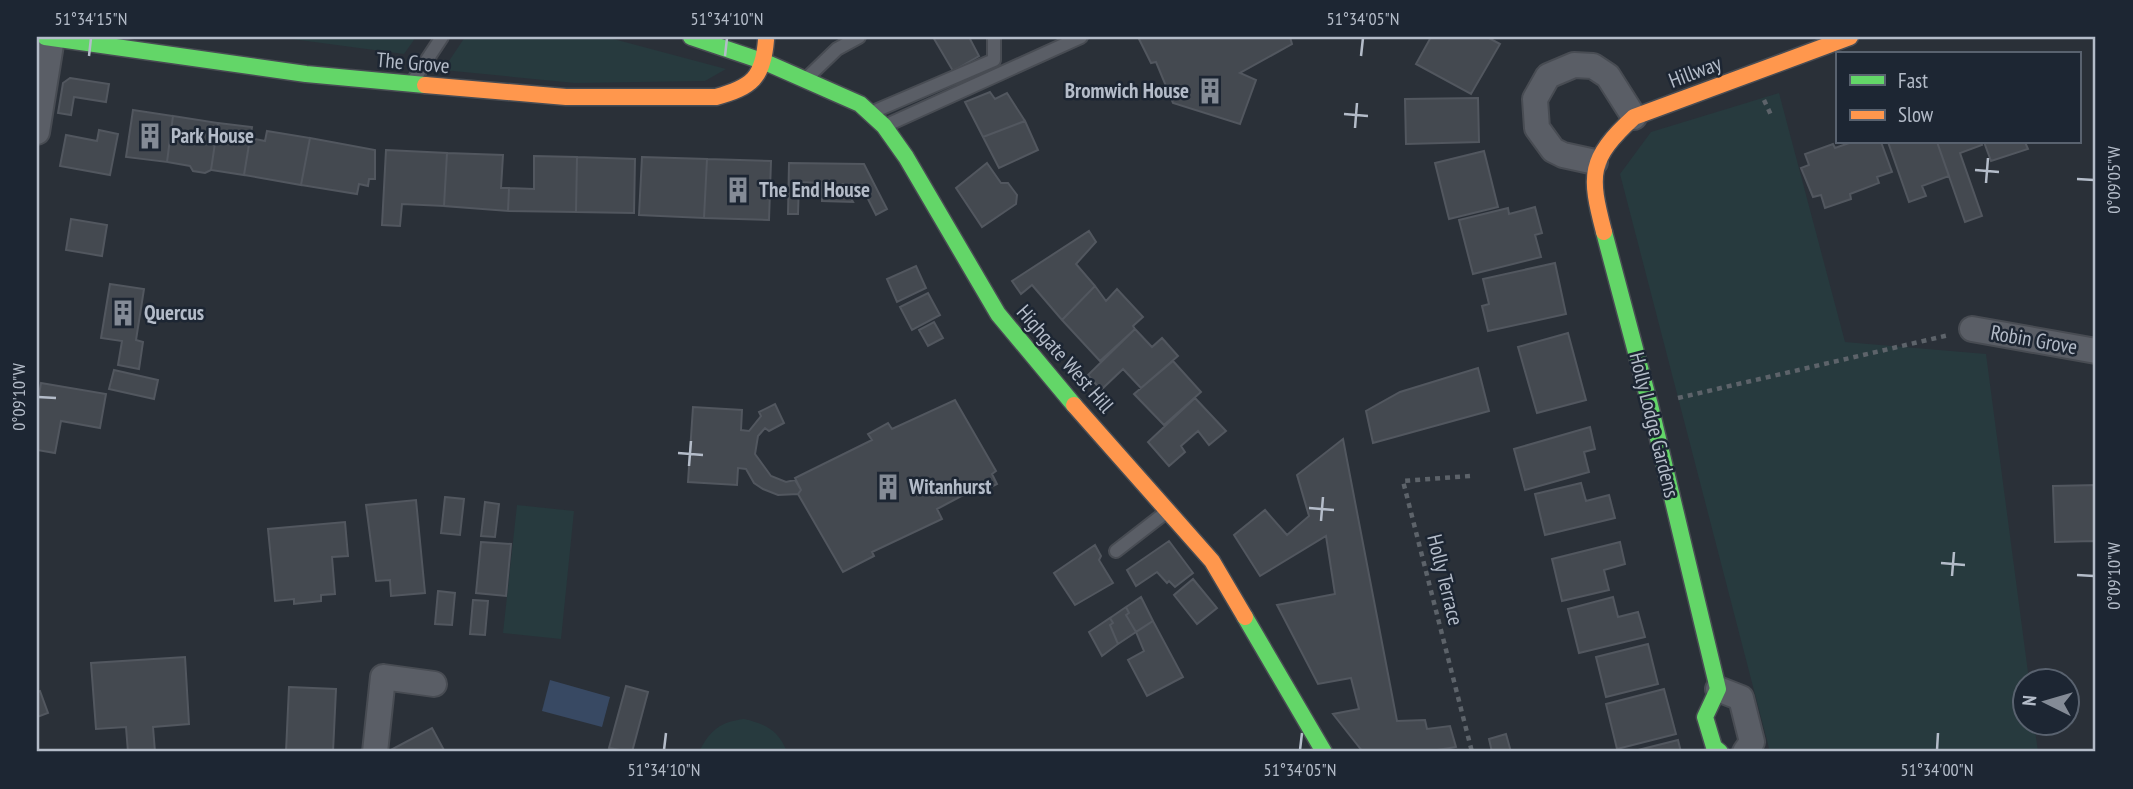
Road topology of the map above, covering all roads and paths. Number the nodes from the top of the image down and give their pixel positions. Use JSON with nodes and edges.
{"nodes":[{"id":1,"x":49,"y":37,"type":"edge"},
{"id":2,"x":442,"y":37,"type":"edge"},
{"id":3,"x":691,"y":37,"type":"edge"},
{"id":4,"x":766,"y":37,"type":"edge"},
{"id":5,"x":859,"y":37,"type":"edge"},
{"id":6,"x":994,"y":37,"type":"edge"},
{"id":7,"x":1081,"y":37,"type":"edge"},
{"id":8,"x":1850,"y":37,"type":"edge"},
{"id":9,"x":765,"y":62,"type":"junction"},
{"id":10,"x":805,"y":79,"type":"junction"},
{"id":11,"x":411,"y":84,"type":"junction"},
{"id":12,"x":870,"y":113,"type":"junction"},
{"id":13,"x":1634,"y":117,"type":"junction"},
{"id":14,"x":884,"y":126,"type":"junction"},
{"id":15,"x":37,"y":132,"type":"edge"},
{"id":16,"x":1595,"y":162,"type":"junction"},
{"id":17,"x":1972,"y":329,"type":"joint"},
{"id":18,"x":2096,"y":351,"type":"edge"},
{"id":19,"x":1650,"y":405,"type":"junction"},
{"id":20,"x":1470,"y":476,"type":"dead end"},
{"id":21,"x":1169,"y":510,"type":"junction"},
{"id":22,"x":1116,"y":551,"type":"dead end"},
{"id":23,"x":434,"y":684,"type":"dead end"},
{"id":24,"x":1718,"y":689,"type":"junction"},
{"id":25,"x":375,"y":752,"type":"edge"},
{"id":26,"x":1324,"y":752,"type":"edge"},
{"id":27,"x":1472,"y":752,"type":"edge"},
{"id":28,"x":1720,"y":752,"type":"edge"},
{"id":29,"x":1745,"y":752,"type":"edge"}],
"edges":[{"from":1,"to":11,"type":"street","name":"The Grove"},
{"from":1,"to":15,"type":"street"},
{"from":2,"to":11,"type":"lane"},
{"from":3,"to":9,"type":"street","name":"Highgate West Hill"},
{"from":4,"to":9,"type":"street"},
{"from":5,"to":10,"type":"lane"},
{"from":6,"to":12,"type":"lane"},
{"from":7,"to":14,"type":"lane"},
{"from":8,"to":13,"type":"street","name":"Hillway"},
{"from":9,"to":10,"type":"street","name":"Highgate West Hill"},
{"from":9,"to":11,"type":"street","name":"The Grove"},
{"from":10,"to":12,"type":"street","name":"Highgate West Hill"},
{"from":12,"to":14,"type":"street","name":"Highgate West Hill"},
{"from":13,"to":16,"type":"street"},
{"from":13,"to":16,"type":"street"},
{"from":14,"to":21,"type":"street","name":"Highgate West Hill"},
{"from":16,"to":19,"type":"street","name":"Holly Lodge Gardens"},
{"from":17,"to":18,"type":"street","name":"Robin Grove"},
{"from":17,"to":19,"type":"path"},
{"from":19,"to":24,"type":"street","name":"Holly Lodge Gardens"},
{"from":20,"to":27,"type":"path","name":"Holly Terrace"},
{"from":21,"to":22,"type":"lane"},
{"from":21,"to":26,"type":"street","name":"Highgate West Hill"},
{"from":23,"to":25,"type":"street"},
{"from":24,"to":28,"type":"street"},
{"from":24,"to":29,"type":"street"}]}
